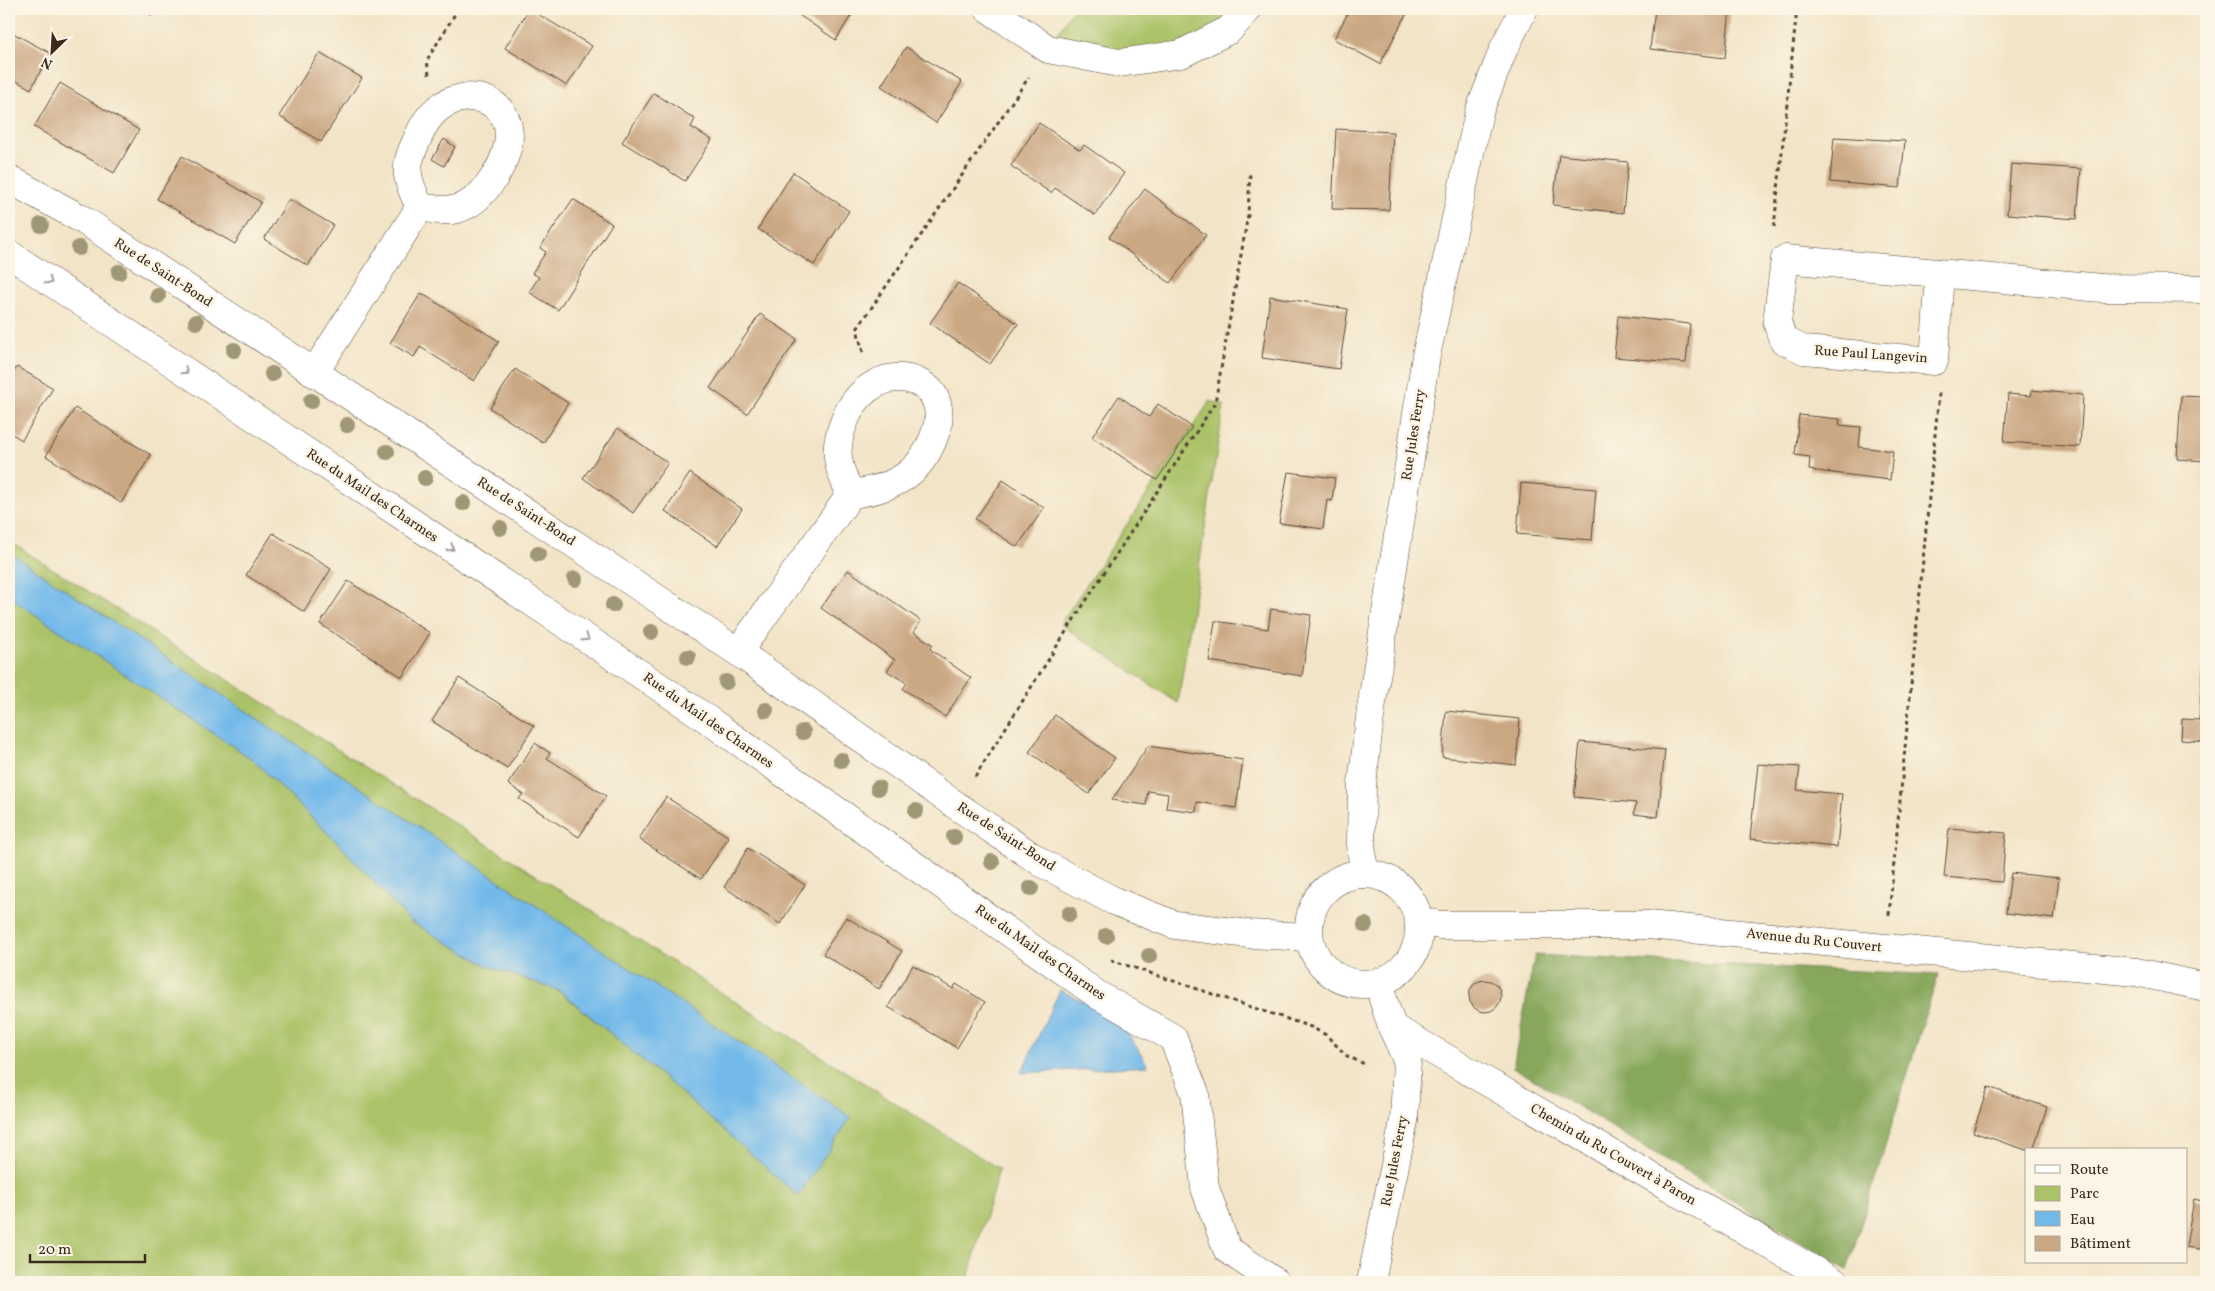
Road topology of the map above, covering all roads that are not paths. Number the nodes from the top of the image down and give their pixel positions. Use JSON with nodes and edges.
{"nodes":[{"id":1,"x":989,"y":9,"type":"edge"},
{"id":2,"x":1248,"y":9,"type":"edge"},
{"id":3,"x":1524,"y":9,"type":"edge"},
{"id":4,"x":9,"y":179,"type":"edge"},
{"id":5,"x":420,"y":207,"type":"junction"},
{"id":6,"x":9,"y":254,"type":"edge"},
{"id":7,"x":1940,"y":273,"type":"junction"},
{"id":8,"x":2206,"y":288,"type":"edge"},
{"id":9,"x":314,"y":373,"type":"junction"},
{"id":10,"x":851,"y":494,"type":"junction"},
{"id":11,"x":738,"y":652,"type":"junction"},
{"id":12,"x":1364,"y":874,"type":"junction"},
{"id":13,"x":1419,"y":922,"type":"junction"},
{"id":14,"x":1309,"y":937,"type":"junction"},
{"id":15,"x":1380,"y":982,"type":"junction"},
{"id":16,"x":2206,"y":987,"type":"edge"},
{"id":17,"x":1392,"y":1027,"type":"junction"},
{"id":18,"x":1275,"y":1282,"type":"edge"},
{"id":19,"x":1371,"y":1282,"type":"edge"},
{"id":20,"x":1834,"y":1282,"type":"edge"}],
"edges":[{"from":1,"to":2,"type":"street"},
{"from":3,"to":12,"type":"street","name":"Rue Jules Ferry"},
{"from":4,"to":9,"type":"street","name":"Rue de Saint-Bond"},
{"from":5,"to":5,"type":"street"},
{"from":5,"to":9,"type":"street"},
{"from":6,"to":18,"type":"street","name":"Rue du Mail des Charmes","one_way":true},
{"from":7,"to":7,"type":"street","name":"Rue Paul Langevin"},
{"from":7,"to":8,"type":"street"},
{"from":9,"to":11,"type":"street","name":"Rue de Saint-Bond"},
{"from":10,"to":10,"type":"street"},
{"from":10,"to":11,"type":"street"},
{"from":11,"to":14,"type":"street","name":"Rue de Saint-Bond"},
{"from":12,"to":13,"type":"street"},
{"from":12,"to":14,"type":"street"},
{"from":13,"to":15,"type":"street"},
{"from":13,"to":16,"type":"street","name":"Avenue du Ru Couvert"},
{"from":14,"to":15,"type":"street"},
{"from":15,"to":17,"type":"street","name":"Rue Jules Ferry"},
{"from":17,"to":19,"type":"street","name":"Rue Jules Ferry"},
{"from":17,"to":20,"type":"street","name":"Chemin du Ru Couvert à Paron"}]}
